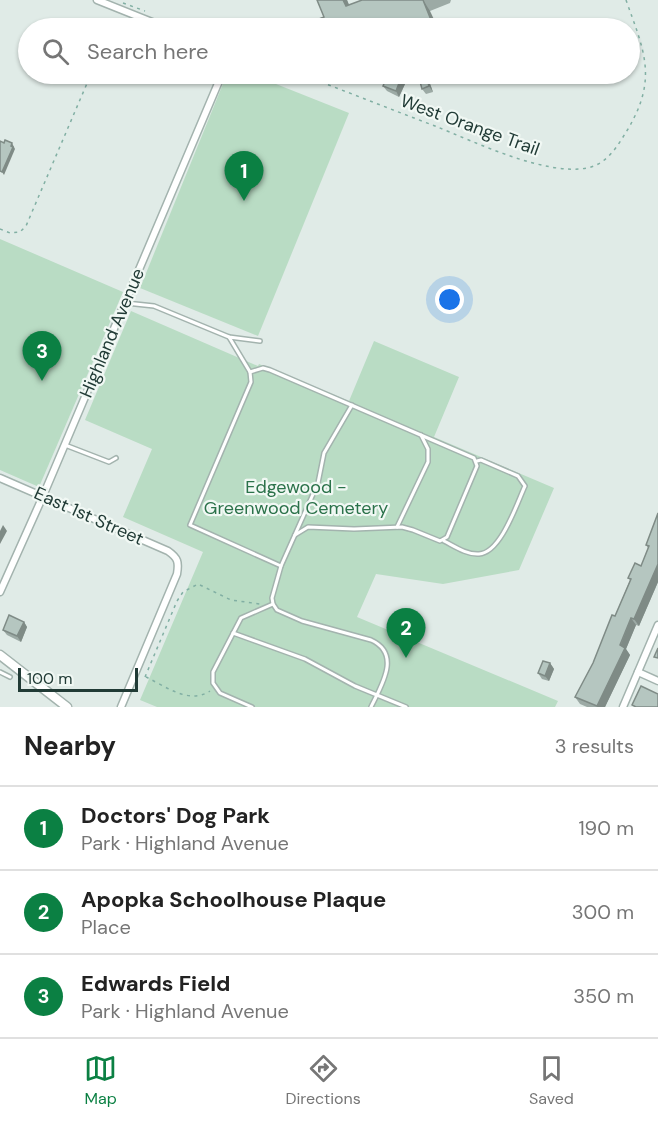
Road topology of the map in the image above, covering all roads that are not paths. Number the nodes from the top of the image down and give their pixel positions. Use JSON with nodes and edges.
{"nodes":[{"id":1,"x":97,"y":0,"type":"edge"},
{"id":2,"x":142,"y":18,"type":"edge"},
{"id":3,"x":218,"y":84,"type":"edge"},
{"id":4,"x":125,"y":303,"type":"junction"},
{"id":5,"x":229,"y":337,"type":"junction"},
{"id":6,"x":260,"y":341,"type":"dead end"},
{"id":7,"x":250,"y":372,"type":"junction"},
{"id":8,"x":352,"y":405,"type":"junction"},
{"id":9,"x":420,"y":433,"type":"junction"},
{"id":10,"x":65,"y":445,"type":"junction"},
{"id":11,"x":116,"y":458,"type":"dead end"},
{"id":12,"x":477,"y":461,"type":"junction"},
{"id":13,"x":0,"y":478,"type":"edge"},
{"id":14,"x":43,"y":496,"type":"junction"},
{"id":15,"x":397,"y":528,"type":"junction"},
{"id":16,"x":295,"y":535,"type":"junction"},
{"id":17,"x":444,"y":541,"type":"junction"},
{"id":18,"x":281,"y":566,"type":"junction"},
{"id":19,"x":0,"y":592,"type":"edge"},
{"id":20,"x":273,"y":604,"type":"junction"},
{"id":21,"x":658,"y":625,"type":"edge"},
{"id":22,"x":234,"y":633,"type":"junction"},
{"id":23,"x":0,"y":655,"type":"edge"},
{"id":24,"x":0,"y":672,"type":"edge"},
{"id":25,"x":638,"y":672,"type":"junction"},
{"id":26,"x":10,"y":677,"type":"dead end"},
{"id":27,"x":658,"y":681,"type":"edge"},
{"id":28,"x":377,"y":695,"type":"junction"},
{"id":29,"x":67,"y":707,"type":"edge"},
{"id":30,"x":120,"y":707,"type":"edge"},
{"id":31,"x":252,"y":707,"type":"edge"},
{"id":32,"x":371,"y":707,"type":"edge"},
{"id":33,"x":406,"y":707,"type":"edge"},
{"id":34,"x":623,"y":707,"type":"edge"}],
"edges":[{"from":1,"to":2,"type":"street"},
{"from":3,"to":4,"type":"street","name":"Highland Avenue"},
{"from":4,"to":5,"type":"lane"},
{"from":4,"to":10,"type":"street","name":"Highland Avenue"},
{"from":5,"to":6,"type":"lane"},
{"from":5,"to":7,"type":"lane"},
{"from":7,"to":8,"type":"lane"},
{"from":7,"to":18,"type":"lane"},
{"from":8,"to":9,"type":"lane"},
{"from":8,"to":16,"type":"lane"},
{"from":9,"to":12,"type":"lane"},
{"from":9,"to":15,"type":"lane"},
{"from":10,"to":11,"type":"lane"},
{"from":10,"to":14,"type":"street","name":"Highland Avenue"},
{"from":12,"to":17,"type":"lane"},
{"from":12,"to":17,"type":"lane"},
{"from":13,"to":14,"type":"street","name":"East 1st Street"},
{"from":14,"to":19,"type":"street","name":"Highland Avenue"},
{"from":14,"to":30,"type":"street","name":"East 1st Street"},
{"from":15,"to":16,"type":"lane"},
{"from":15,"to":17,"type":"lane"},
{"from":16,"to":18,"type":"lane"},
{"from":18,"to":20,"type":"lane"},
{"from":20,"to":22,"type":"lane"},
{"from":20,"to":28,"type":"lane"},
{"from":21,"to":25,"type":"street"},
{"from":22,"to":28,"type":"lane"},
{"from":22,"to":31,"type":"lane"},
{"from":23,"to":29,"type":"street"},
{"from":24,"to":26,"type":"lane"},
{"from":25,"to":27,"type":"street"},
{"from":25,"to":34,"type":"street"},
{"from":28,"to":32,"type":"lane"},
{"from":28,"to":33,"type":"lane"}]}
